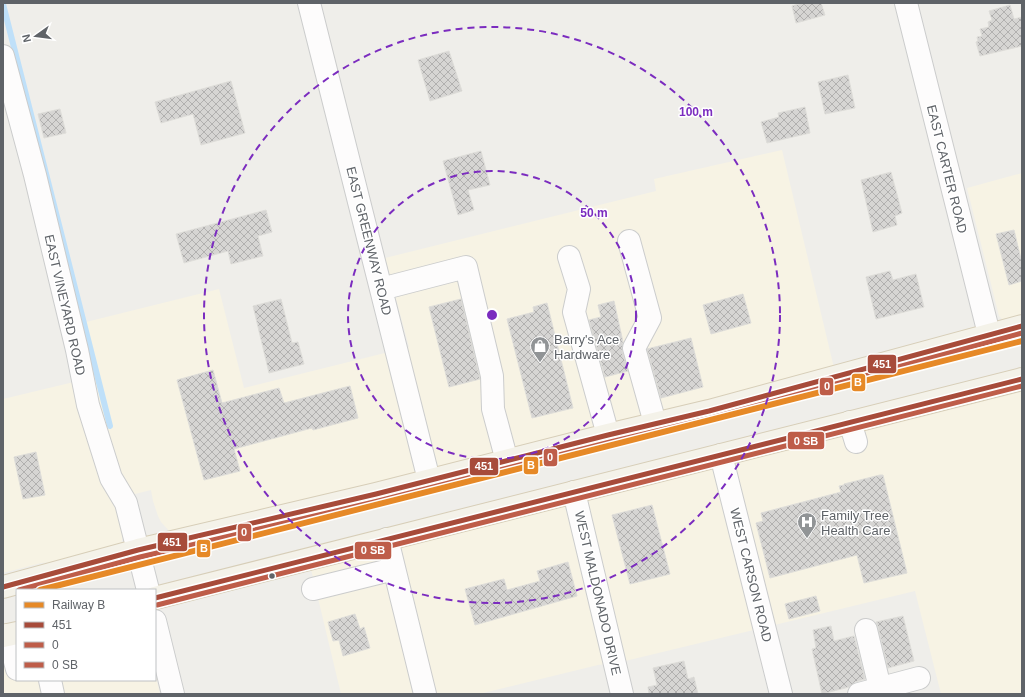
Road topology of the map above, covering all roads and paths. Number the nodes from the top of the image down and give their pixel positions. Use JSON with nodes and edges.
{"nodes":[{"id":1,"x":309,"y":3,"type":"edge"},
{"id":2,"x":906,"y":3,"type":"edge"},
{"id":3,"x":3,"y":56,"type":"edge"},
{"id":4,"x":629,"y":240,"type":"dead end"},
{"id":5,"x":569,"y":258,"type":"dead end"},
{"id":6,"x":381,"y":289,"type":"junction"},
{"id":7,"x":1022,"y":326,"type":"edge"},
{"id":8,"x":989,"y":334,"type":"junction"},
{"id":9,"x":1022,"y":379,"type":"edge"},
{"id":10,"x":655,"y":423,"type":"junction"},
{"id":11,"x":608,"y":435,"type":"junction"},
{"id":12,"x":721,"y":455,"type":"junction"},
{"id":13,"x":507,"y":461,"type":"junction"},
{"id":14,"x":429,"y":480,"type":"junction"},
{"id":15,"x":574,"y":492,"type":"junction"},
{"id":16,"x":387,"y":539,"type":"junction"},
{"id":17,"x":138,"y":550,"type":"junction"},
{"id":18,"x":394,"y":569,"type":"junction"},
{"id":19,"x":3,"y":587,"type":"edge"},
{"id":20,"x":148,"y":589,"type":"edge"},
{"id":21,"x":313,"y":590,"type":"dead end"},
{"id":22,"x":156,"y":598,"type":"edge"},
{"id":23,"x":156,"y":625,"type":"edge"},
{"id":24,"x":866,"y":630,"type":"dead end"},
{"id":25,"x":9,"y":635,"type":"edge"},
{"id":26,"x":16,"y":665,"type":"edge"},
{"id":27,"x":50,"y":681,"type":"edge"},
{"id":28,"x":910,"y":685,"type":"edge"},
{"id":29,"x":880,"y":688,"type":"junction"},
{"id":30,"x":53,"y":694,"type":"edge"},
{"id":31,"x":173,"y":694,"type":"edge"},
{"id":32,"x":425,"y":694,"type":"edge"},
{"id":33,"x":622,"y":694,"type":"edge"},
{"id":34,"x":781,"y":694,"type":"edge"},
{"id":35,"x":859,"y":694,"type":"edge"}],
"edges":[{"from":1,"to":6,"type":"street","name":"EAST GREENWAY ROAD"},
{"from":2,"to":8,"type":"street","name":"EAST CARTER ROAD"},
{"from":3,"to":17,"type":"street","name":"EAST VINEYARD ROAD"},
{"from":4,"to":10,"type":"street"},
{"from":5,"to":11,"type":"street"},
{"from":6,"to":13,"type":"street"},
{"from":6,"to":14,"type":"street","name":"EAST GREENWAY ROAD"},
{"from":7,"to":8,"type":"main road"},
{"from":8,"to":10,"type":"main road"},
{"from":9,"to":12,"type":"main road"},
{"from":10,"to":11,"type":"main road"},
{"from":11,"to":13,"type":"main road"},
{"from":12,"to":15,"type":"main road"},
{"from":12,"to":34,"type":"street","name":"WEST CARSON ROAD"},
{"from":13,"to":14,"type":"main road"},
{"from":14,"to":17,"type":"main road"},
{"from":15,"to":16,"type":"main road"},
{"from":15,"to":33,"type":"street","name":"WEST MALDONADO DRIVE"},
{"from":16,"to":18,"type":"street"},
{"from":16,"to":22,"type":"main road"},
{"from":17,"to":19,"type":"main road"},
{"from":17,"to":20,"type":"street","name":"EAST VINEYARD ROAD"},
{"from":18,"to":21,"type":"street"},
{"from":18,"to":32,"type":"street"},
{"from":23,"to":31,"type":"street"},
{"from":24,"to":29,"type":"street"},
{"from":25,"to":26,"type":"street"},
{"from":27,"to":30,"type":"street"},
{"from":28,"to":29,"type":"street"},
{"from":29,"to":35,"type":"street"}]}
